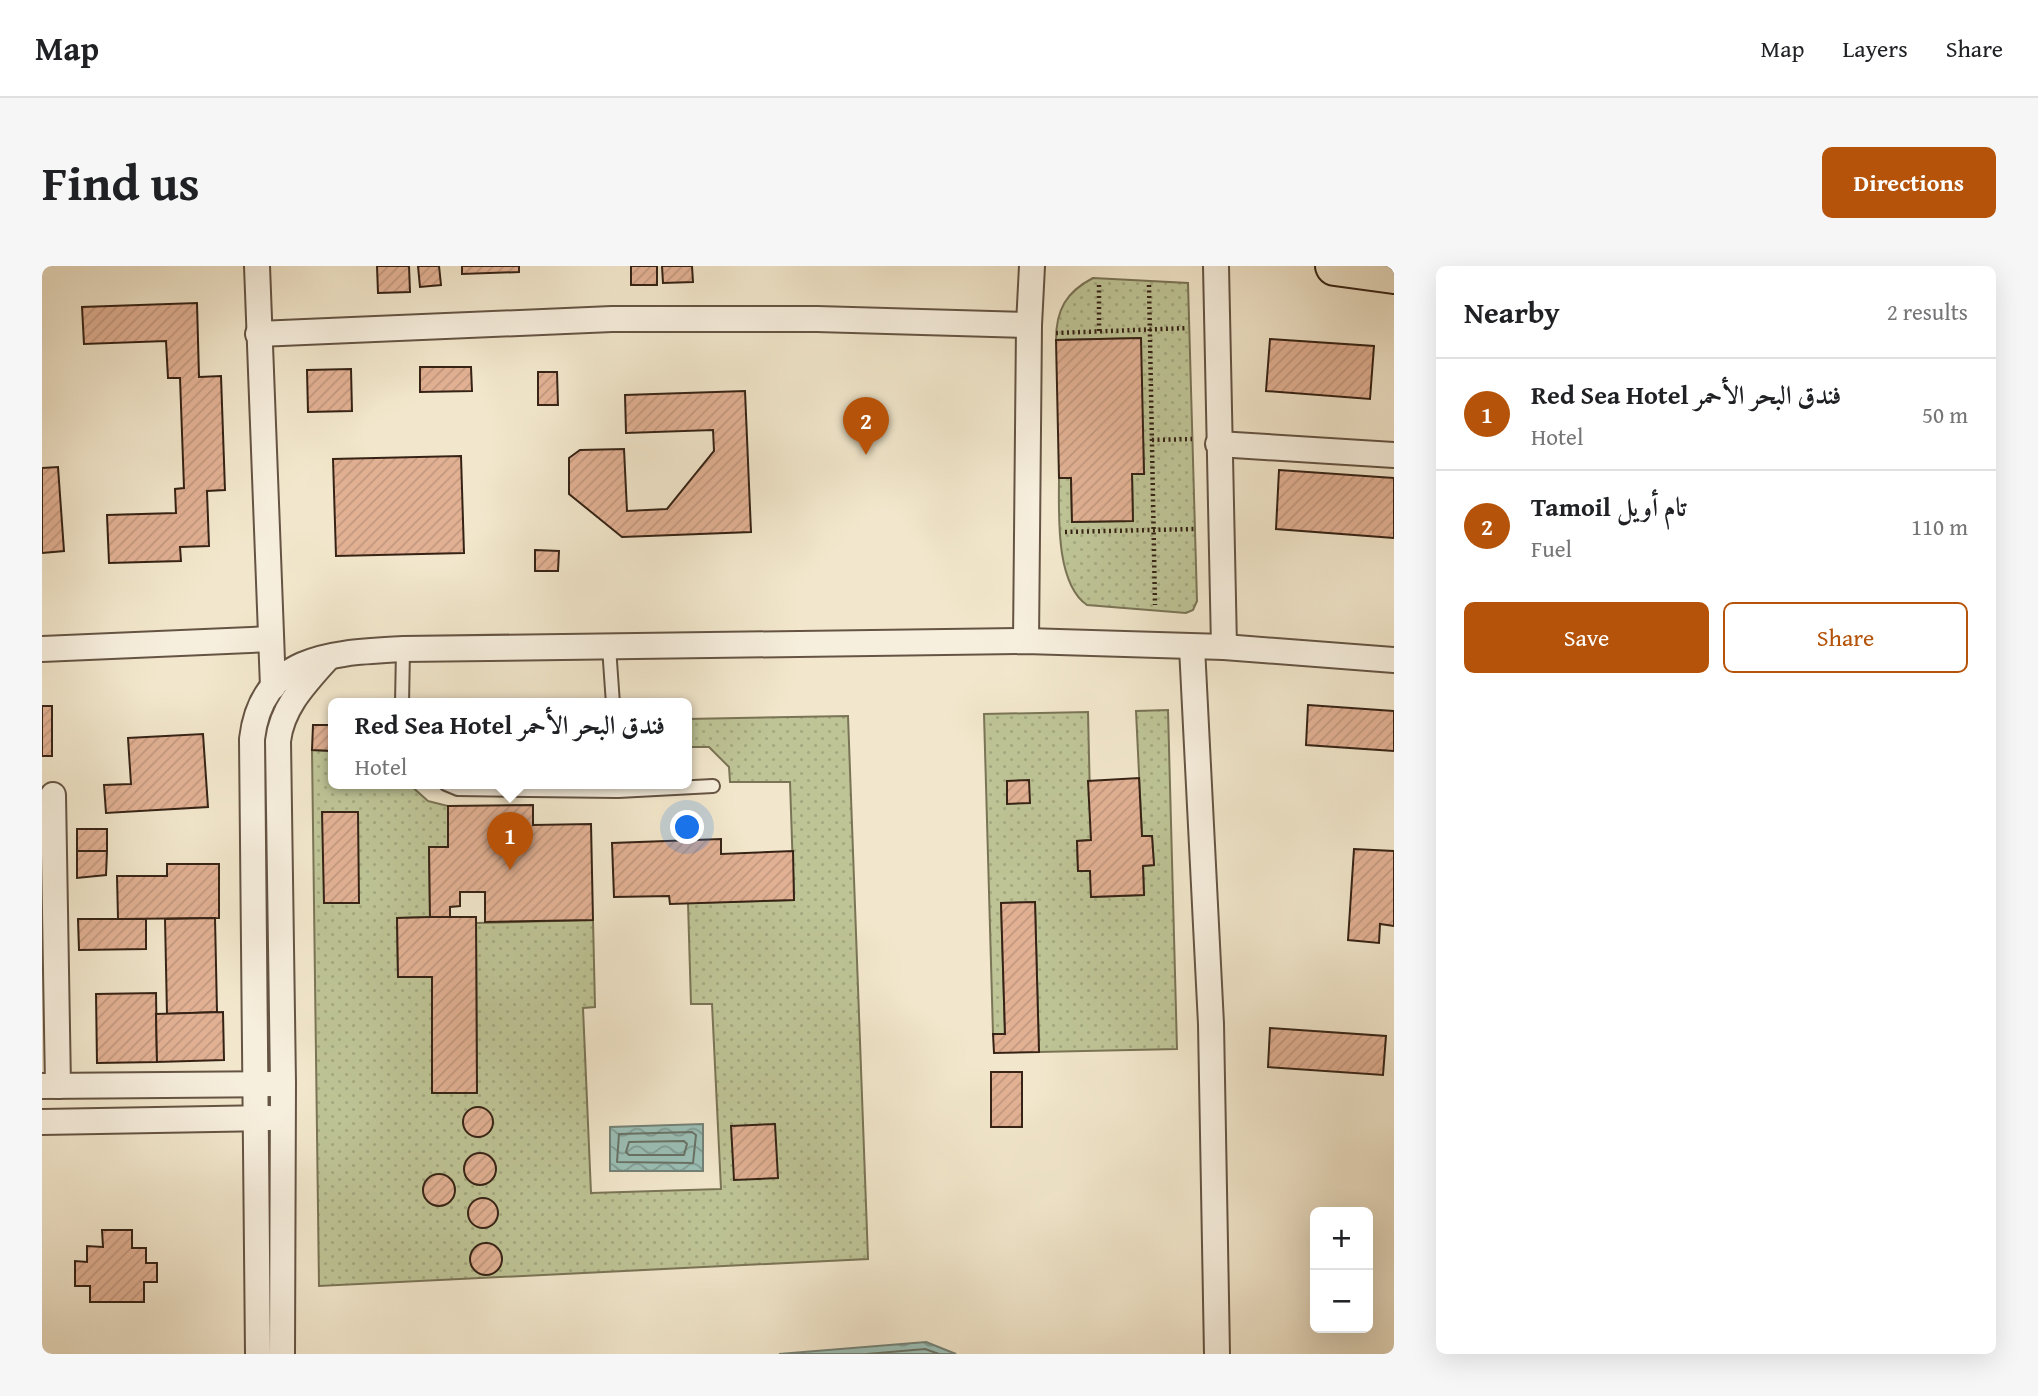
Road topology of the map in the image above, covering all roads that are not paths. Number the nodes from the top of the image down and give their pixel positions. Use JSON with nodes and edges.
{"nodes":[{"id":1,"x":257,"y":266,"type":"edge"},
{"id":2,"x":1032,"y":266,"type":"edge"},
{"id":3,"x":1045,"y":266,"type":"edge"},
{"id":4,"x":1216,"y":266,"type":"edge"},
{"id":5,"x":1335,"y":266,"type":"edge"},
{"id":6,"x":1394,"y":274,"type":"edge"},
{"id":7,"x":1032,"y":298,"type":"junction"},
{"id":8,"x":1028,"y":325,"type":"junction"},
{"id":9,"x":258,"y":334,"type":"junction"},
{"id":10,"x":1218,"y":444,"type":"junction"},
{"id":11,"x":1394,"y":455,"type":"edge"},
{"id":12,"x":271,"y":639,"type":"junction"},
{"id":13,"x":1026,"y":641,"type":"junction"},
{"id":14,"x":609,"y":647,"type":"junction"},
{"id":15,"x":1192,"y":647,"type":"junction"},
{"id":16,"x":1224,"y":647,"type":"junction"},
{"id":17,"x":42,"y":649,"type":"edge"},
{"id":18,"x":403,"y":649,"type":"junction"},
{"id":19,"x":332,"y":653,"type":"junction"},
{"id":20,"x":1394,"y":660,"type":"edge"},
{"id":21,"x":273,"y":687,"type":"junction"},
{"id":22,"x":401,"y":698,"type":"edge"},
{"id":23,"x":613,"y":698,"type":"edge"},
{"id":24,"x":692,"y":786,"type":"edge"},
{"id":25,"x":713,"y":786,"type":"dead end"},
{"id":26,"x":53,"y":795,"type":"dead end"},
{"id":27,"x":283,"y":1083,"type":"junction"},
{"id":28,"x":255,"y":1084,"type":"junction"},
{"id":29,"x":50,"y":1086,"type":"edge"},
{"id":30,"x":255,"y":1118,"type":"junction"},
{"id":31,"x":282,"y":1118,"type":"junction"},
{"id":32,"x":42,"y":1122,"type":"edge"},
{"id":33,"x":258,"y":1354,"type":"edge"},
{"id":34,"x":282,"y":1354,"type":"edge"},
{"id":35,"x":1217,"y":1354,"type":"edge"}],
"edges":[{"from":1,"to":9,"type":"street"},
{"from":2,"to":7,"type":"street"},
{"from":3,"to":7,"type":"street"},
{"from":4,"to":10,"type":"street"},
{"from":5,"to":6,"type":"highway"},
{"from":7,"to":8,"type":"street"},
{"from":8,"to":9,"type":"street"},
{"from":8,"to":13,"type":"street"},
{"from":9,"to":12,"type":"street"},
{"from":10,"to":11,"type":"street"},
{"from":10,"to":16,"type":"street"},
{"from":12,"to":17,"type":"street"},
{"from":12,"to":21,"type":"street"},
{"from":13,"to":14,"type":"street"},
{"from":13,"to":15,"type":"street"},
{"from":14,"to":18,"type":"street"},
{"from":14,"to":23,"type":"lane"},
{"from":15,"to":16,"type":"street"},
{"from":15,"to":35,"type":"street"},
{"from":16,"to":20,"type":"street"},
{"from":18,"to":19,"type":"street"},
{"from":18,"to":22,"type":"lane"},
{"from":19,"to":21,"type":"street"},
{"from":19,"to":27,"type":"street"},
{"from":21,"to":28,"type":"street"},
{"from":24,"to":25,"type":"lane"},
{"from":26,"to":29,"type":"street"},
{"from":27,"to":28,"type":"street"},
{"from":27,"to":31,"type":"street"},
{"from":28,"to":29,"type":"street"},
{"from":28,"to":30,"type":"street"},
{"from":30,"to":31,"type":"street"},
{"from":30,"to":32,"type":"street"},
{"from":30,"to":33,"type":"street"},
{"from":31,"to":34,"type":"street"}]}
